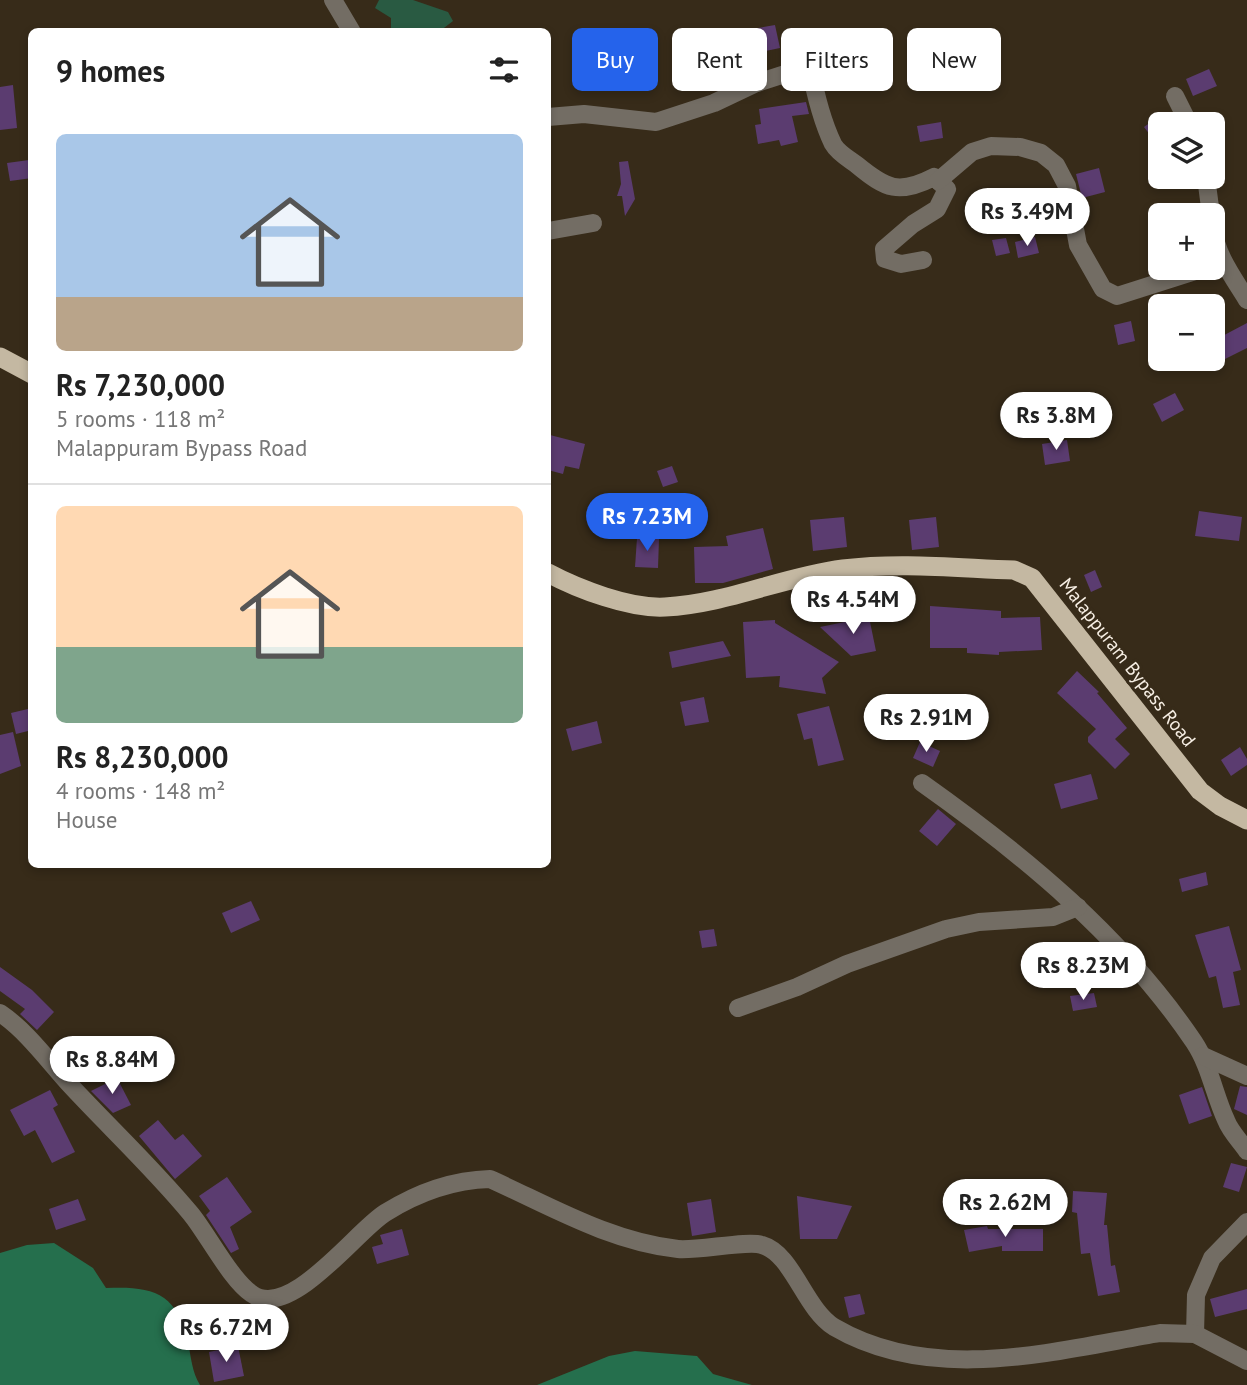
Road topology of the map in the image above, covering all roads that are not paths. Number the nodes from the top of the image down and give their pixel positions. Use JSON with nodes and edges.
{"nodes":[{"id":1,"x":333,"y":0,"type":"edge"},
{"id":2,"x":350,"y":28,"type":"edge"},
{"id":3,"x":781,"y":77,"type":"edge"},
{"id":4,"x":815,"y":91,"type":"edge"},
{"id":5,"x":1175,"y":96,"type":"dead end"},
{"id":6,"x":1183,"y":112,"type":"edge"},
{"id":7,"x":551,"y":117,"type":"edge"},
{"id":8,"x":939,"y":181,"type":"junction"},
{"id":9,"x":593,"y":223,"type":"dead end"},
{"id":10,"x":551,"y":230,"type":"edge"},
{"id":11,"x":923,"y":260,"type":"dead end"},
{"id":12,"x":1225,"y":273,"type":"edge"},
{"id":13,"x":1167,"y":280,"type":"edge"},
{"id":14,"x":1247,"y":300,"type":"edge"},
{"id":15,"x":0,"y":357,"type":"edge"},
{"id":16,"x":28,"y":372,"type":"edge"},
{"id":17,"x":551,"y":575,"type":"edge"},
{"id":18,"x":922,"y":783,"type":"dead end"},
{"id":19,"x":1247,"y":820,"type":"edge"},
{"id":20,"x":1078,"y":907,"type":"junction"},
{"id":21,"x":738,"y":1008,"type":"dead end"},
{"id":22,"x":0,"y":1013,"type":"edge"},
{"id":23,"x":1203,"y":1056,"type":"junction"},
{"id":24,"x":1247,"y":1076,"type":"edge"},
{"id":25,"x":1247,"y":1151,"type":"edge"},
{"id":26,"x":1247,"y":1222,"type":"edge"},
{"id":27,"x":1195,"y":1334,"type":"junction"},
{"id":28,"x":1247,"y":1360,"type":"edge"}],
"edges":[{"from":1,"to":2,"type":"street"},
{"from":3,"to":7,"type":"street"},
{"from":4,"to":8,"type":"street"},
{"from":5,"to":6,"type":"street"},
{"from":8,"to":11,"type":"street"},
{"from":8,"to":13,"type":"street"},
{"from":9,"to":10,"type":"street"},
{"from":12,"to":14,"type":"street"},
{"from":15,"to":16,"type":"highway"},
{"from":17,"to":19,"type":"highway","name":"Malappuram Bypass Road"},
{"from":18,"to":20,"type":"street"},
{"from":20,"to":21,"type":"street"},
{"from":20,"to":23,"type":"street"},
{"from":22,"to":27,"type":"street"},
{"from":23,"to":24,"type":"street"},
{"from":23,"to":25,"type":"street"},
{"from":26,"to":27,"type":"street"},
{"from":27,"to":28,"type":"street"}]}
